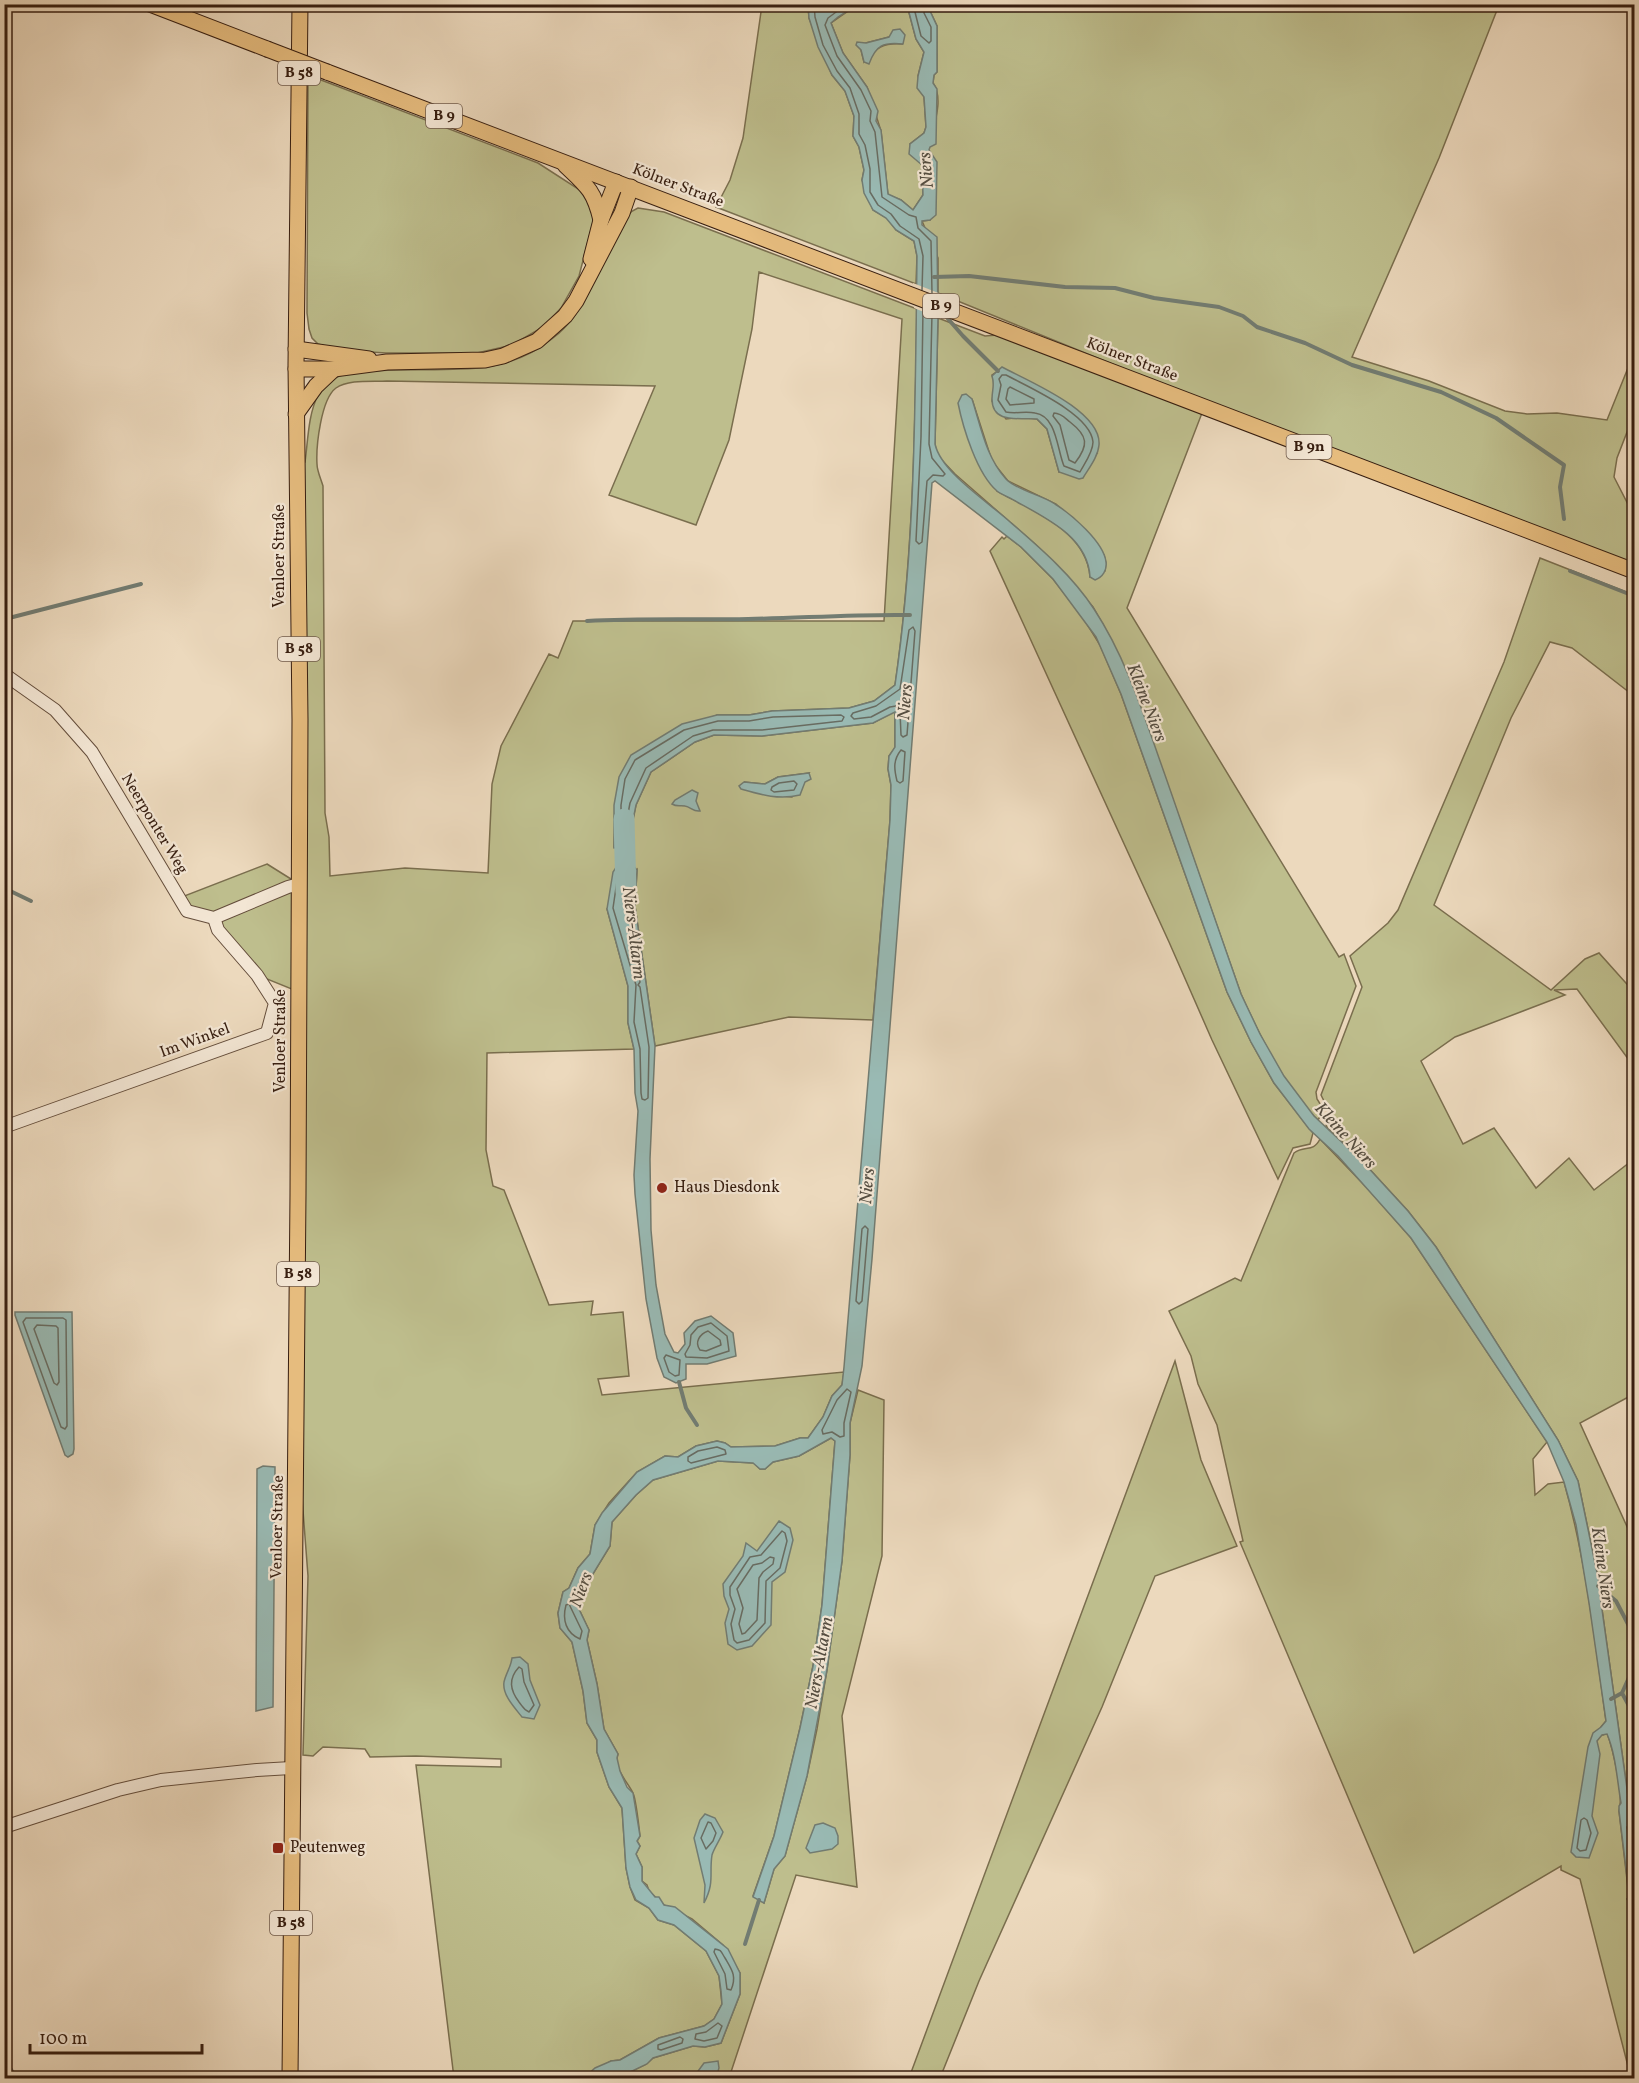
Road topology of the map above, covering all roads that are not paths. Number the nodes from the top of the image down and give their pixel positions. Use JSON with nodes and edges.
{"nodes":[{"id":1,"x":150,"y":4,"type":"edge"},
{"id":2,"x":300,"y":4,"type":"edge"},
{"id":3,"x":560,"y":161,"type":"junction"},
{"id":4,"x":616,"y":182,"type":"junction"},
{"id":5,"x":632,"y":188,"type":"junction"},
{"id":6,"x":601,"y":220,"type":"junction"},
{"id":7,"x":585,"y":284,"type":"junction"},
{"id":8,"x":984,"y":323,"type":"joint"},
{"id":9,"x":296,"y":349,"type":"junction"},
{"id":10,"x":387,"y":362,"type":"junction"},
{"id":11,"x":296,"y":369,"type":"junction"},
{"id":12,"x":334,"y":369,"type":"junction"},
{"id":13,"x":296,"y":414,"type":"junction"},
{"id":14,"x":1635,"y":571,"type":"edge"},
{"id":15,"x":4,"y":674,"type":"edge"},
{"id":16,"x":299,"y":884,"type":"junction"},
{"id":17,"x":214,"y":918,"type":"junction"},
{"id":18,"x":4,"y":1126,"type":"edge"},
{"id":19,"x":291,"y":1768,"type":"junction"},
{"id":20,"x":4,"y":1827,"type":"edge"},
{"id":21,"x":290,"y":2079,"type":"edge"}],
"edges":[{"from":1,"to":3,"type":"main road","number":"B 9","bridge":true},
{"from":2,"to":9,"type":"main road","name":"Venloer Straße","number":"B 58"},
{"from":3,"to":4,"type":"main road","number":"B 9"},
{"from":3,"to":6,"type":"main road"},
{"from":4,"to":5,"type":"main road","name":"Kölner Straße","number":"B 9"},
{"from":4,"to":6,"type":"main road"},
{"from":5,"to":7,"type":"main road"},
{"from":5,"to":8,"type":"main road","name":"Kölner Straße","number":"B 9"},
{"from":6,"to":7,"type":"main road"},
{"from":7,"to":10,"type":"main road"},
{"from":8,"to":14,"type":"main road","name":"Kölner Straße","number":"B 9n"},
{"from":9,"to":10,"type":"main road"},
{"from":9,"to":11,"type":"main road","name":"Venloer Straße","number":"B 58"},
{"from":10,"to":12,"type":"main road"},
{"from":11,"to":12,"type":"main road"},
{"from":11,"to":13,"type":"main road","name":"Venloer Straße","number":"B 58"},
{"from":12,"to":13,"type":"main road"},
{"from":13,"to":16,"type":"main road","name":"Venloer Straße","number":"B 58"},
{"from":15,"to":17,"type":"street","name":"Neerponter Weg"},
{"from":16,"to":17,"type":"street"},
{"from":16,"to":19,"type":"main road","name":"Venloer Straße","number":"B 58"},
{"from":17,"to":18,"type":"street","name":"Im Winkel"},
{"from":19,"to":20,"type":"street"},
{"from":19,"to":21,"type":"main road","name":"Venloer Straße","number":"B 58"}]}
